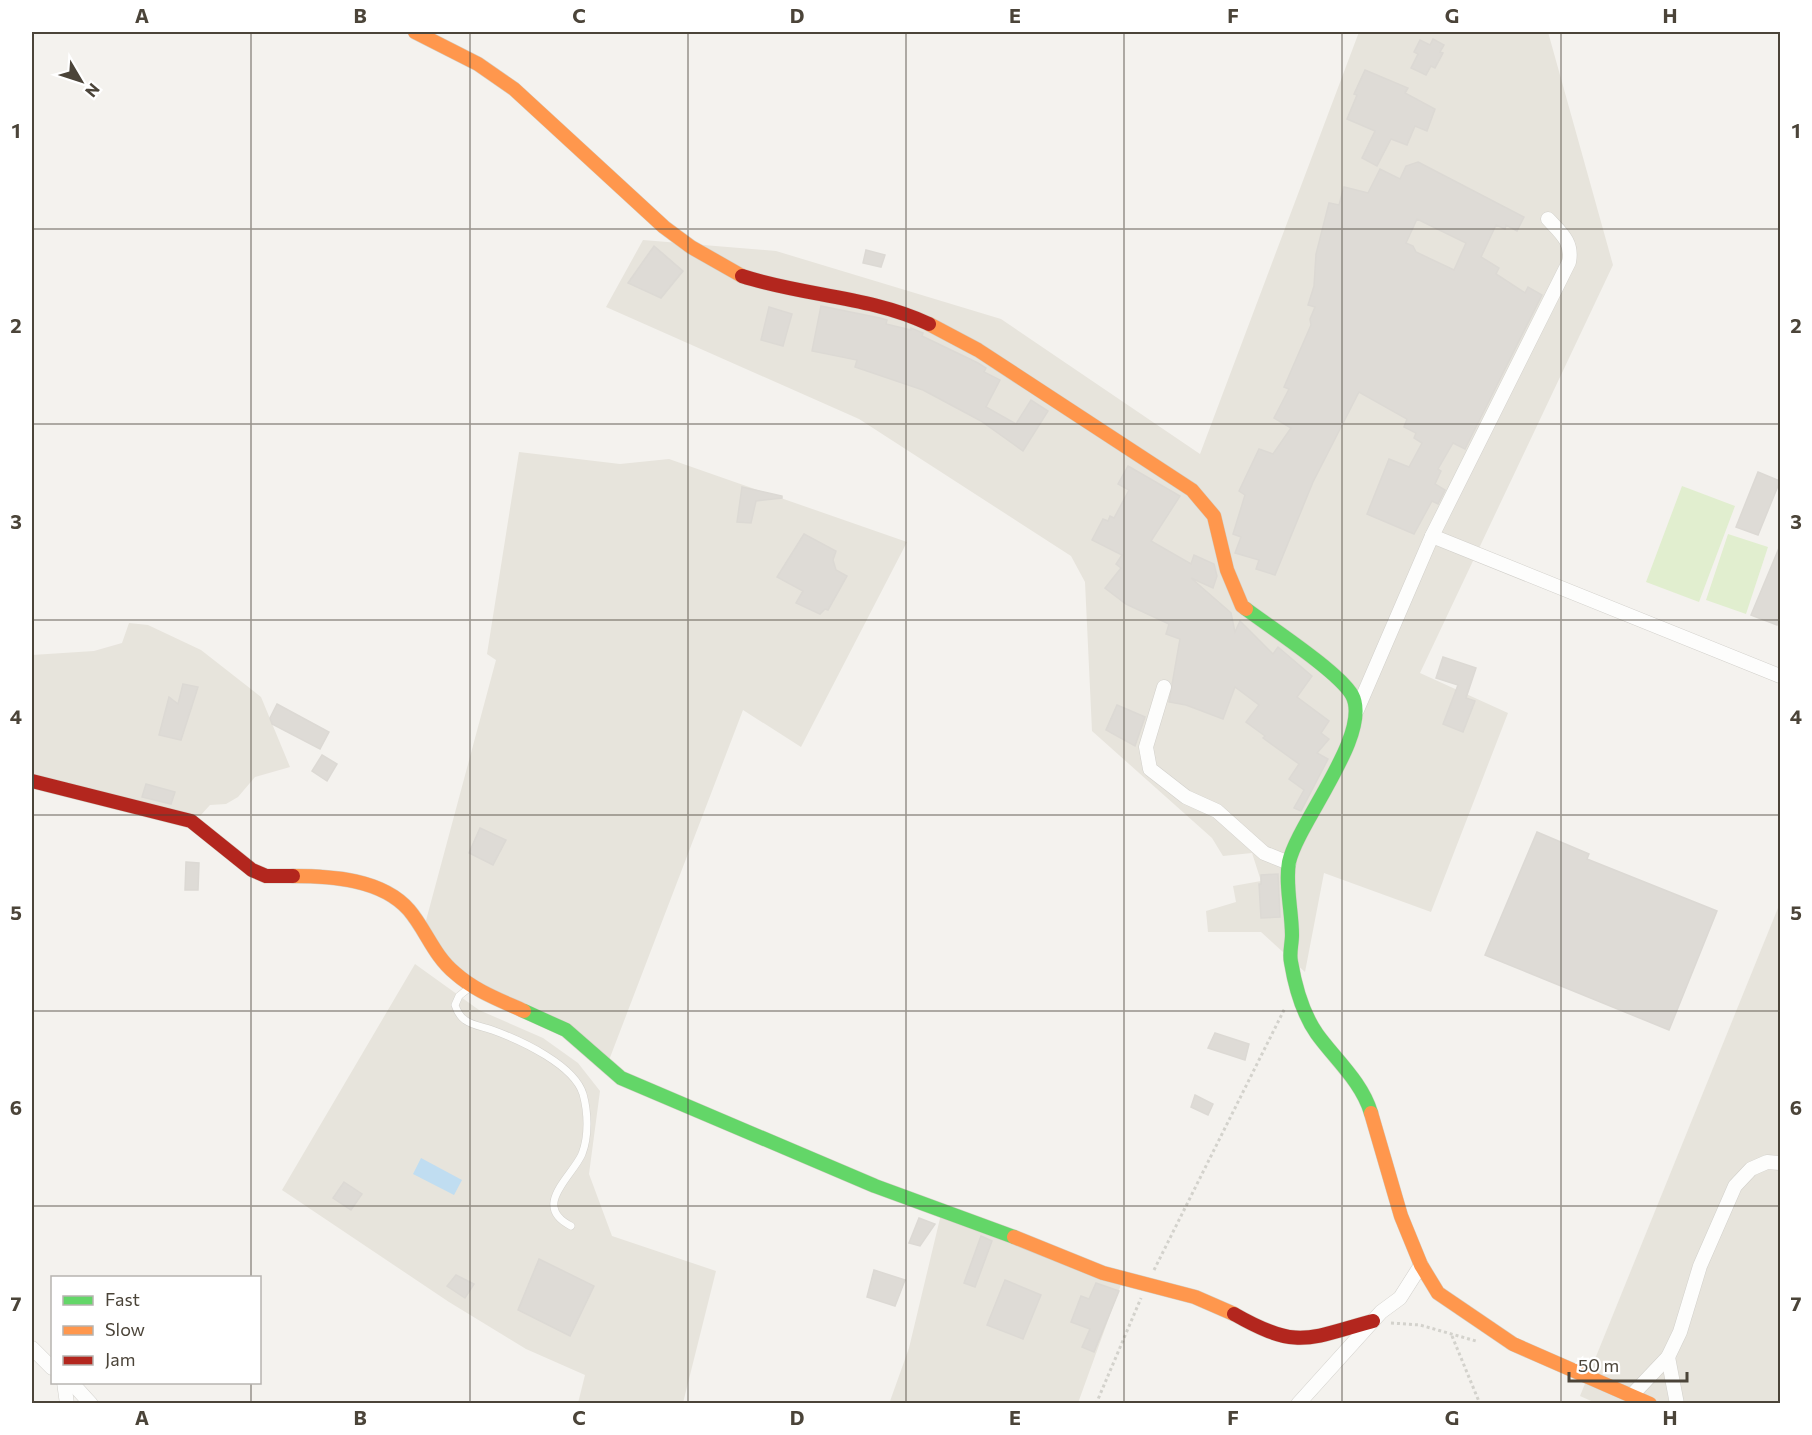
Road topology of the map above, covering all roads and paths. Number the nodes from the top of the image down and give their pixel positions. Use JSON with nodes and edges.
{"nodes":[{"id":1,"x":414,"y":32,"type":"edge"},
{"id":2,"x":1548,"y":219,"type":"dead end"},
{"id":3,"x":1432,"y":536,"type":"junction"},
{"id":4,"x":1780,"y":676,"type":"edge"},
{"id":5,"x":1164,"y":687,"type":"dead end"},
{"id":6,"x":1357,"y":710,"type":"junction"},
{"id":7,"x":32,"y":781,"type":"edge"},
{"id":8,"x":1289,"y":863,"type":"junction"},
{"id":9,"x":471,"y":986,"type":"junction"},
{"id":10,"x":1296,"y":988,"type":"junction"},
{"id":11,"x":1780,"y":1163,"type":"edge"},
{"id":12,"x":571,"y":1226,"type":"dead end"},
{"id":13,"x":1421,"y":1266,"type":"junction"},
{"id":14,"x":1147,"y":1285,"type":"junction"},
{"id":15,"x":1373,"y":1321,"type":"junction"},
{"id":16,"x":1451,"y":1335,"type":"junction"},
{"id":17,"x":1484,"y":1343,"type":"dead end"},
{"id":18,"x":32,"y":1348,"type":"edge"},
{"id":19,"x":1668,"y":1357,"type":"junction"},
{"id":20,"x":51,"y":1367,"type":"edge"},
{"id":21,"x":64,"y":1384,"type":"edge"},
{"id":22,"x":72,"y":1384,"type":"edge"},
{"id":23,"x":1632,"y":1395,"type":"junction"},
{"id":24,"x":67,"y":1404,"type":"edge"},
{"id":25,"x":91,"y":1404,"type":"edge"},
{"id":26,"x":1096,"y":1404,"type":"edge"},
{"id":27,"x":1298,"y":1404,"type":"edge"},
{"id":28,"x":1480,"y":1404,"type":"edge"},
{"id":29,"x":1650,"y":1404,"type":"edge"},
{"id":30,"x":1677,"y":1404,"type":"edge"}],
"edges":[{"from":1,"to":6,"type":"street"},
{"from":2,"to":3,"type":"street"},
{"from":3,"to":4,"type":"street"},
{"from":3,"to":6,"type":"street"},
{"from":5,"to":8,"type":"street"},
{"from":6,"to":8,"type":"street"},
{"from":7,"to":9,"type":"street"},
{"from":8,"to":10,"type":"street"},
{"from":9,"to":12,"type":"lane"},
{"from":9,"to":14,"type":"street"},
{"from":10,"to":13,"type":"street"},
{"from":10,"to":14,"type":"path"},
{"from":11,"to":19,"type":"street"},
{"from":13,"to":15,"type":"street"},
{"from":13,"to":23,"type":"street"},
{"from":14,"to":15,"type":"street"},
{"from":14,"to":26,"type":"path"},
{"from":15,"to":16,"type":"path"},
{"from":15,"to":27,"type":"street"},
{"from":16,"to":17,"type":"path"},
{"from":16,"to":28,"type":"path"},
{"from":18,"to":20,"type":"street"},
{"from":19,"to":23,"type":"street"},
{"from":19,"to":30,"type":"street"},
{"from":21,"to":24,"type":"street"},
{"from":22,"to":25,"type":"street"},
{"from":23,"to":29,"type":"street"}]}
